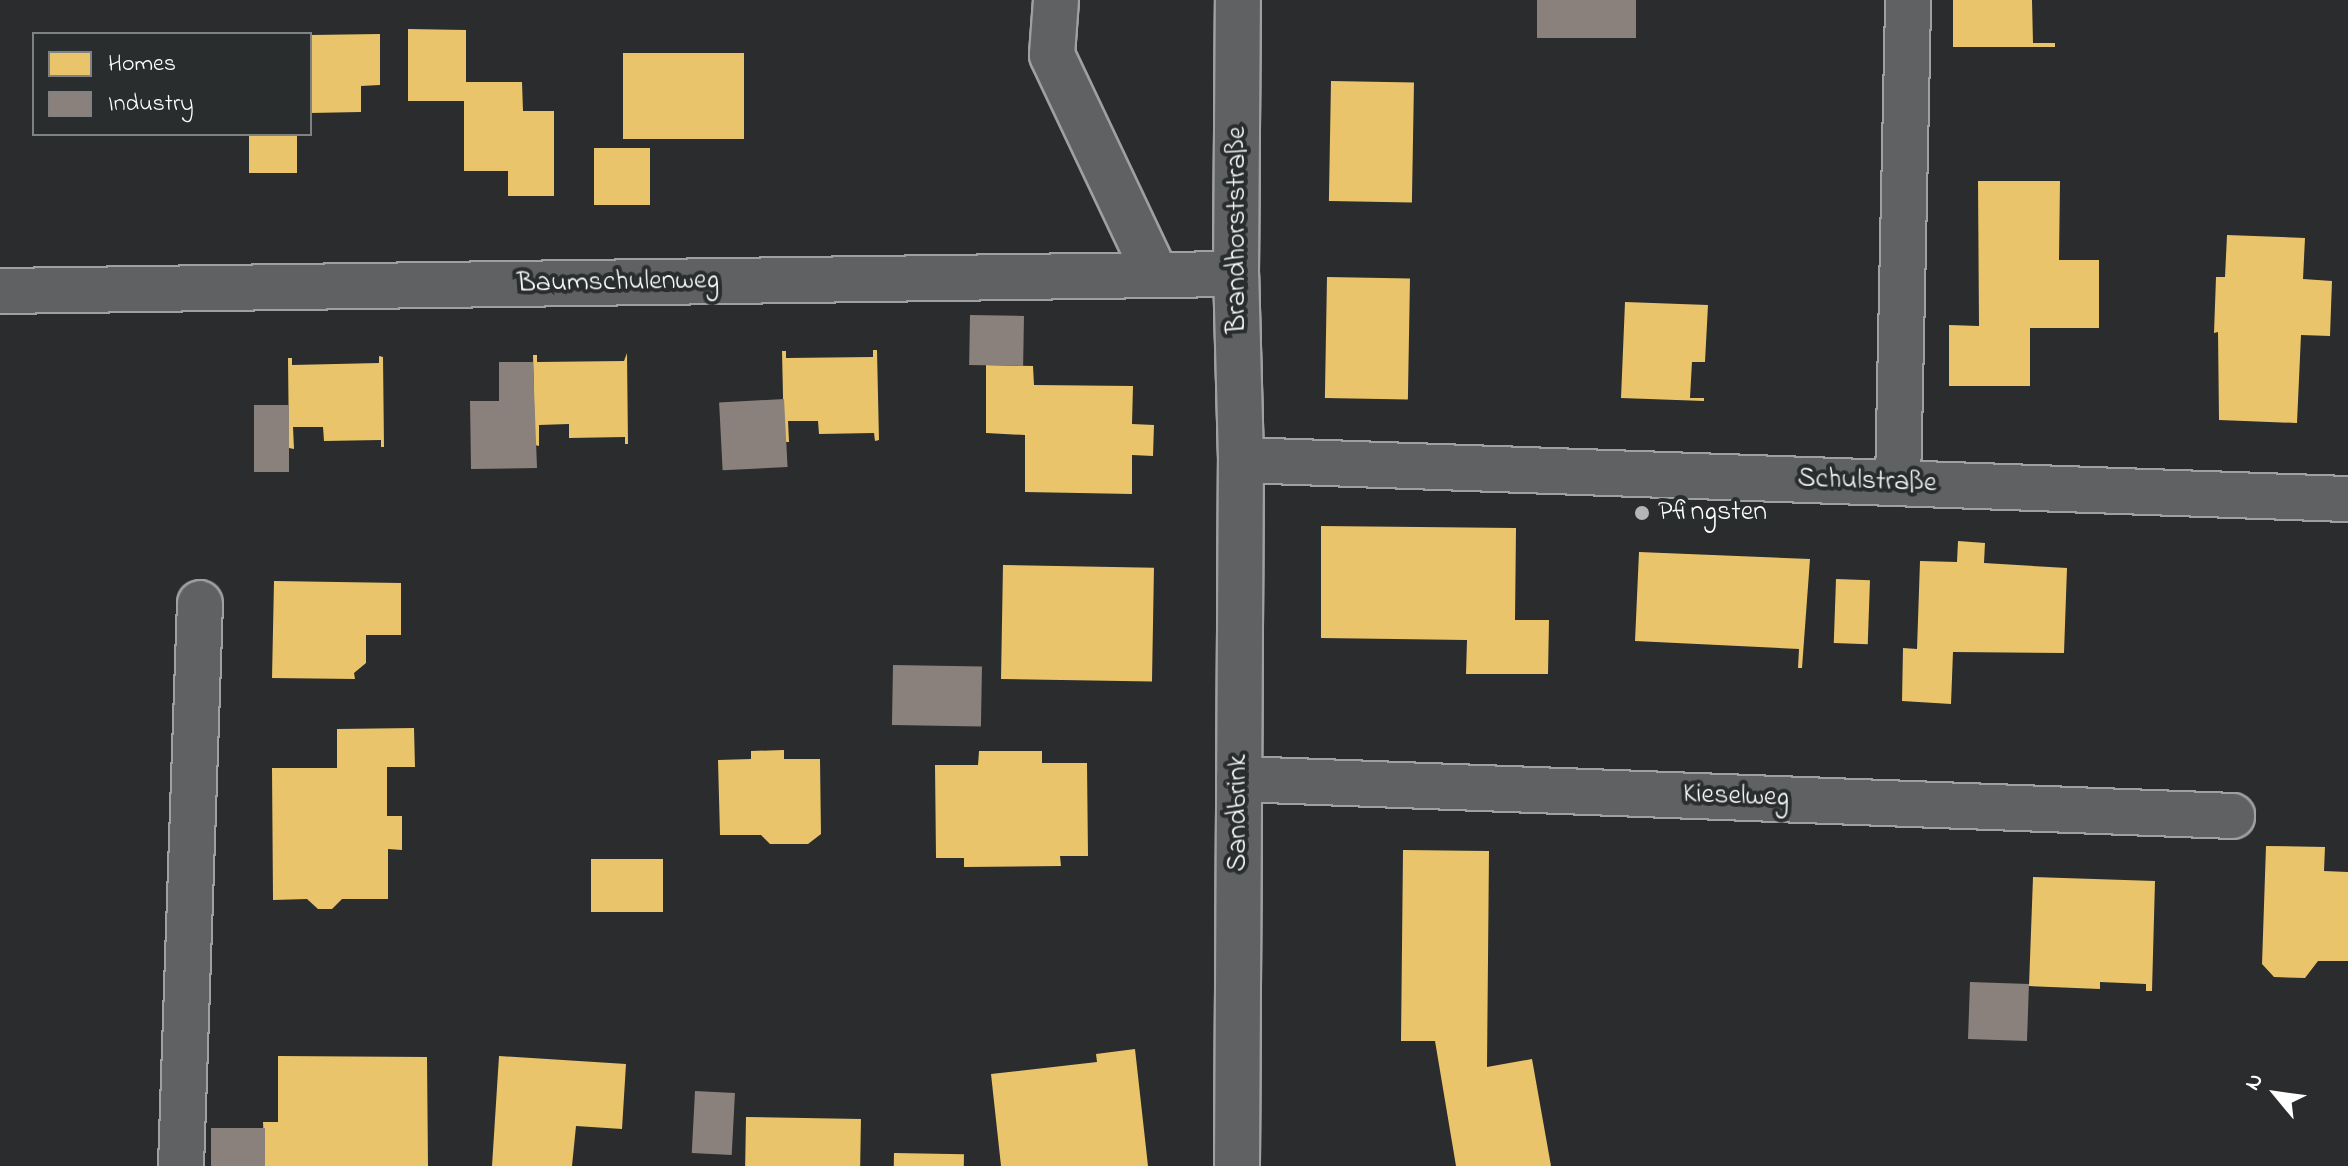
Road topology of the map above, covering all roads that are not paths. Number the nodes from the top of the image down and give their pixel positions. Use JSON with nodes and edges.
{"nodes":[{"id":1,"x":1056,"y":0,"type":"edge"},
{"id":2,"x":1238,"y":0,"type":"edge"},
{"id":3,"x":1908,"y":0,"type":"edge"},
{"id":4,"x":1236,"y":274,"type":"junction"},
{"id":5,"x":1156,"y":275,"type":"junction"},
{"id":6,"x":0,"y":291,"type":"edge"},
{"id":7,"x":1241,"y":460,"type":"junction"},
{"id":8,"x":1898,"y":483,"type":"junction"},
{"id":9,"x":2348,"y":499,"type":"edge"},
{"id":10,"x":200,"y":603,"type":"dead end"},
{"id":11,"x":1239,"y":779,"type":"junction"},
{"id":12,"x":2232,"y":816,"type":"dead end"},
{"id":13,"x":181,"y":1166,"type":"edge"},
{"id":14,"x":1237,"y":1166,"type":"edge"}],
"edges":[{"from":1,"to":5,"type":"street"},
{"from":2,"to":4,"type":"street","name":"Brandhorststraße"},
{"from":3,"to":8,"type":"street"},
{"from":4,"to":5,"type":"street","name":"Baumschulenweg"},
{"from":4,"to":7,"type":"street","name":"Brandhorststraße"},
{"from":5,"to":6,"type":"street","name":"Baumschulenweg"},
{"from":7,"to":8,"type":"street","name":"Schulstraße"},
{"from":7,"to":11,"type":"street","name":"Sandbrink"},
{"from":8,"to":9,"type":"street","name":"Schulstraße"},
{"from":10,"to":13,"type":"street"},
{"from":11,"to":12,"type":"street","name":"Kieselweg"},
{"from":11,"to":14,"type":"street","name":"Sandbrink"}]}
